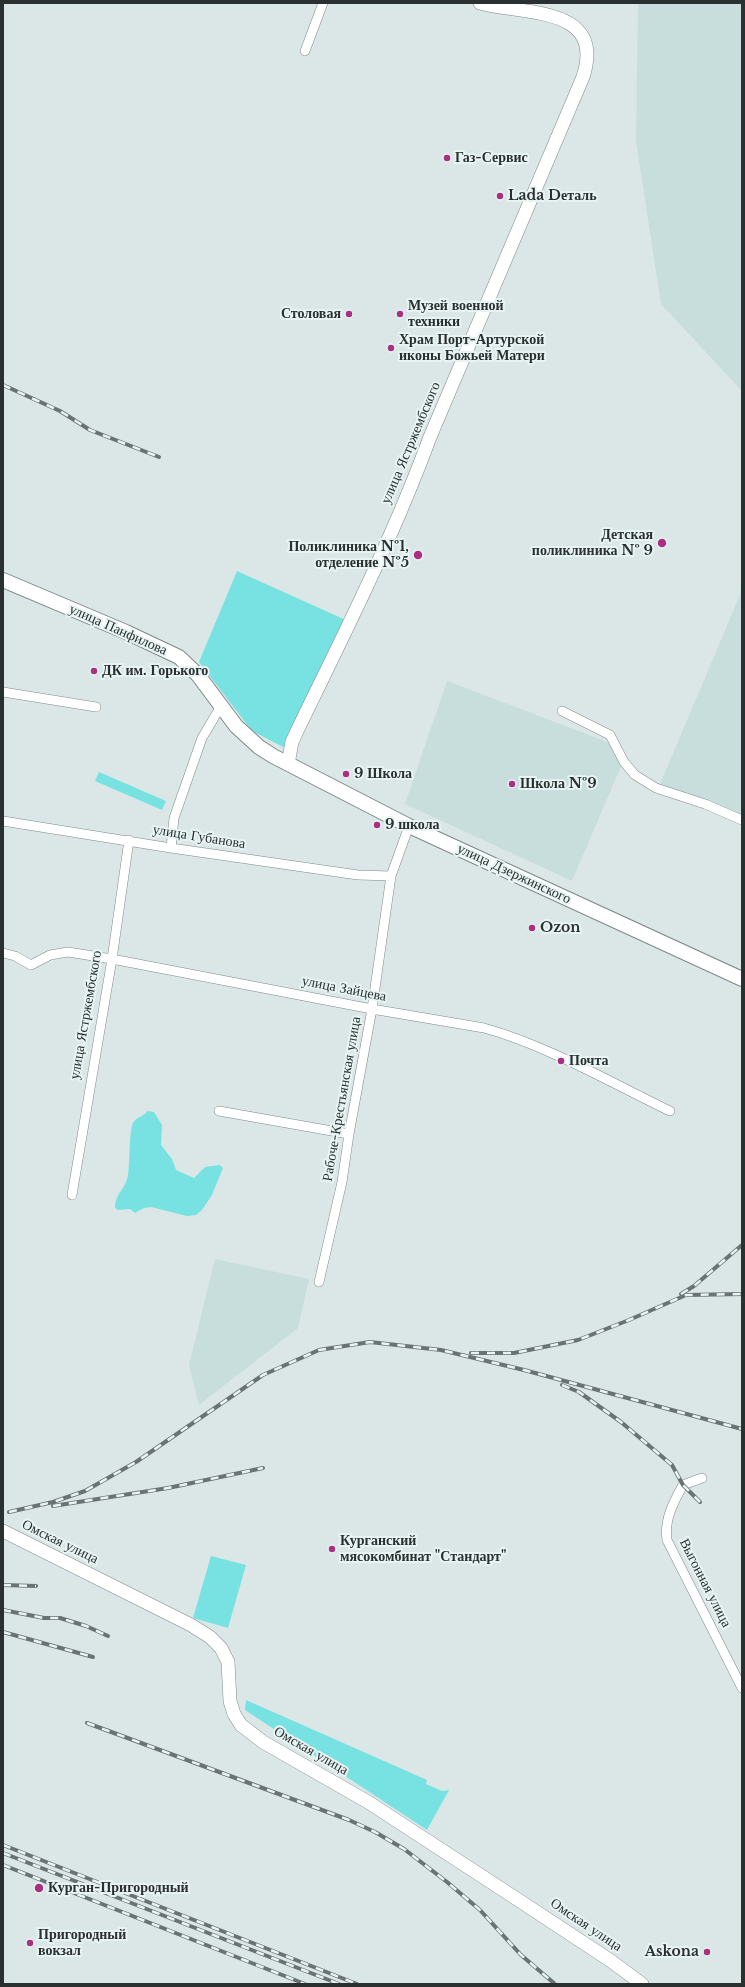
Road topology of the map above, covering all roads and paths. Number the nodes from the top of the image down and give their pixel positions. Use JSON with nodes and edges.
{"nodes":[{"id":1,"x":323,"y":3,"type":"edge"},
{"id":2,"x":480,"y":3,"type":"edge"},
{"id":3,"x":306,"y":51,"type":"dead end"},
{"id":4,"x":3,"y":580,"type":"edge"},
{"id":5,"x":3,"y":692,"type":"edge"},
{"id":6,"x":221,"y":706,"type":"junction"},
{"id":7,"x":96,"y":707,"type":"dead end"},
{"id":8,"x":562,"y":711,"type":"dead end"},
{"id":9,"x":288,"y":764,"type":"junction"},
{"id":10,"x":742,"y":820,"type":"edge"},
{"id":11,"x":3,"y":821,"type":"edge"},
{"id":12,"x":409,"y":826,"type":"junction"},
{"id":13,"x":129,"y":840,"type":"junction"},
{"id":14,"x":171,"y":848,"type":"junction"},
{"id":15,"x":391,"y":876,"type":"junction"},
{"id":16,"x":3,"y":953,"type":"edge"},
{"id":17,"x":112,"y":959,"type":"junction"},
{"id":18,"x":742,"y":979,"type":"edge"},
{"id":19,"x":372,"y":1009,"type":"junction"},
{"id":20,"x":219,"y":1111,"type":"dead end"},
{"id":21,"x":670,"y":1111,"type":"dead end"},
{"id":22,"x":349,"y":1134,"type":"junction"},
{"id":23,"x":72,"y":1195,"type":"dead end"},
{"id":24,"x":319,"y":1282,"type":"dead end"},
{"id":25,"x":702,"y":1478,"type":"dead end"},
{"id":26,"x":3,"y":1532,"type":"edge"},
{"id":27,"x":742,"y":1688,"type":"edge"},
{"id":28,"x":642,"y":1984,"type":"edge"}],
"edges":[{"from":1,"to":3,"type":"street"},
{"from":2,"to":9,"type":"main road","name":"улица Ястржембского"},
{"from":4,"to":6,"type":"main road","name":"улица Панфилова"},
{"from":5,"to":7,"type":"street"},
{"from":6,"to":9,"type":"main road","name":"улица Панфилова"},
{"from":6,"to":14,"type":"street"},
{"from":8,"to":10,"type":"street"},
{"from":9,"to":12,"type":"main road","name":"улица Дзержинского"},
{"from":11,"to":13,"type":"street","name":"улица Губанова"},
{"from":12,"to":15,"type":"street","name":"Рабоче-Крестьянская улица"},
{"from":12,"to":18,"type":"main road","name":"улица Дзержинского"},
{"from":13,"to":14,"type":"street","name":"улица Губанова"},
{"from":13,"to":17,"type":"street","name":"улица Ястржембского"},
{"from":14,"to":15,"type":"street","name":"улица Губанова"},
{"from":15,"to":19,"type":"street","name":"Рабоче-Крестьянская улица"},
{"from":16,"to":17,"type":"street","name":"улица Зайцева"},
{"from":17,"to":19,"type":"street","name":"улица Зайцева"},
{"from":17,"to":23,"type":"street","name":"улица Ястржембского"},
{"from":19,"to":21,"type":"street","name":"улица Зайцева"},
{"from":19,"to":22,"type":"street","name":"Рабоче-Крестьянская улица"},
{"from":20,"to":22,"type":"street"},
{"from":22,"to":24,"type":"street","name":"Рабоче-Крестьянская улица"},
{"from":25,"to":27,"type":"street","name":"Выгонная улица"},
{"from":26,"to":28,"type":"main road","name":"Омская улица"}]}
